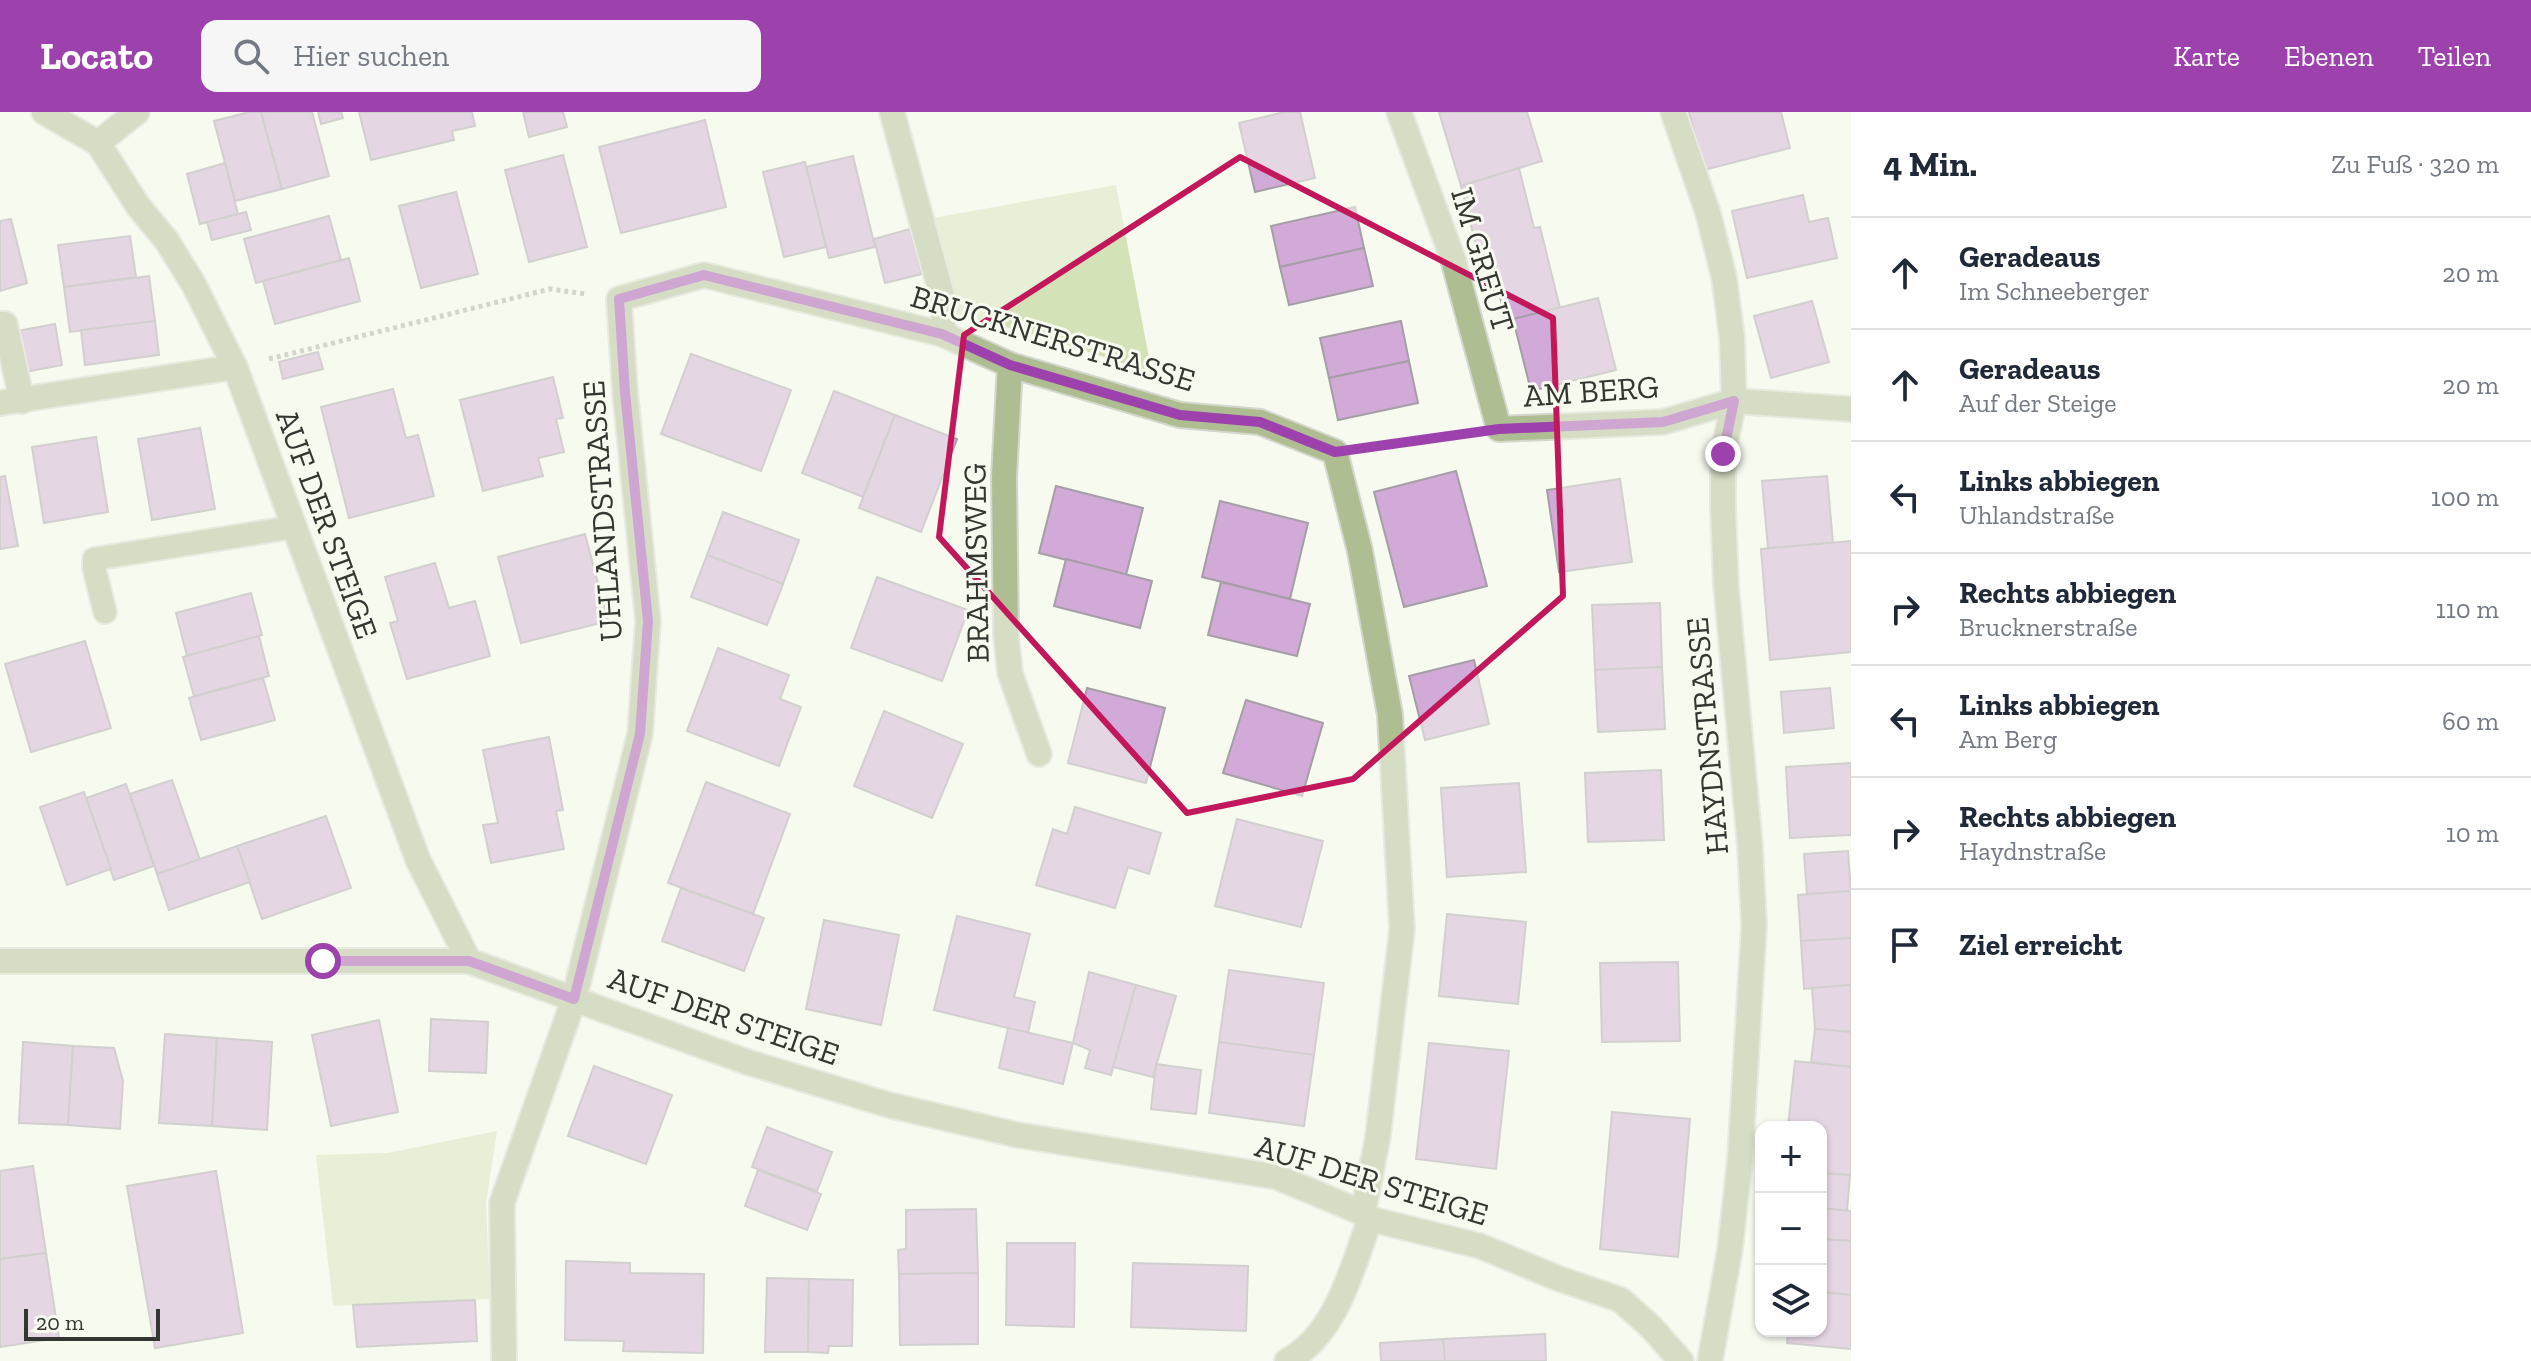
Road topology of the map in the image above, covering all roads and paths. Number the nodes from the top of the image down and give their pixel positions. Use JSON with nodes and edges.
{"nodes":[{"id":1,"x":44,"y":112,"type":"edge"},
{"id":2,"x":137,"y":112,"type":"edge"},
{"id":3,"x":892,"y":112,"type":"edge"},
{"id":4,"x":1399,"y":112,"type":"edge"},
{"id":5,"x":1673,"y":112,"type":"edge"},
{"id":6,"x":98,"y":143,"type":"junction"},
{"id":7,"x":619,"y":299,"type":"junction"},
{"id":8,"x":0,"y":324,"type":"edge"},
{"id":9,"x":942,"y":334,"type":"junction"},
{"id":10,"x":1010,"y":365,"type":"junction"},
{"id":11,"x":235,"y":367,"type":"junction"},
{"id":12,"x":1734,"y":401,"type":"junction"},
{"id":13,"x":11,"y":402,"type":"edge"},
{"id":14,"x":1851,"y":409,"type":"edge"},
{"id":15,"x":1499,"y":429,"type":"junction"},
{"id":16,"x":1335,"y":452,"type":"junction"},
{"id":17,"x":294,"y":527,"type":"junction"},
{"id":18,"x":105,"y":612,"type":"dead end"},
{"id":19,"x":1039,"y":754,"type":"dead end"},
{"id":20,"x":0,"y":961,"type":"edge"},
{"id":21,"x":469,"y":961,"type":"junction"},
{"id":22,"x":574,"y":999,"type":"junction"},
{"id":23,"x":1367,"y":1216,"type":"junction"},
{"id":24,"x":504,"y":1361,"type":"edge"},
{"id":25,"x":1287,"y":1361,"type":"edge"},
{"id":26,"x":1681,"y":1361,"type":"edge"},
{"id":27,"x":1710,"y":1361,"type":"edge"}],
"edges":[{"from":1,"to":6,"type":"street","name":"AUF DER STEIGE"},
{"from":2,"to":6,"type":"street"},
{"from":3,"to":9,"type":"street"},
{"from":4,"to":15,"type":"street","name":"IM GREUT"},
{"from":5,"to":12,"type":"street","name":"HAYDNSTRASSE"},
{"from":6,"to":11,"type":"street","name":"AUF DER STEIGE"},
{"from":7,"to":9,"type":"street","name":"BRUCKNERSTRASSE"},
{"from":7,"to":11,"type":"path"},
{"from":7,"to":22,"type":"street","name":"UHLANDSTRASSE"},
{"from":8,"to":13,"type":"street"},
{"from":9,"to":10,"type":"street","name":"BRUCKNERSTRASSE"},
{"from":10,"to":16,"type":"street","name":"BRUCKNERSTRASSE"},
{"from":10,"to":19,"type":"street","name":"BRAHMSWEG"},
{"from":11,"to":13,"type":"street"},
{"from":11,"to":17,"type":"street","name":"AUF DER STEIGE"},
{"from":12,"to":14,"type":"street","name":"AM BERG"},
{"from":12,"to":15,"type":"street","name":"AM BERG"},
{"from":12,"to":27,"type":"street","name":"HAYDNSTRASSE"},
{"from":15,"to":16,"type":"path","name":"AM BERG"},
{"from":16,"to":23,"type":"street"},
{"from":17,"to":18,"type":"lane"},
{"from":17,"to":21,"type":"street","name":"AUF DER STEIGE"},
{"from":20,"to":21,"type":"street"},
{"from":21,"to":22,"type":"street","name":"AUF DER STEIGE"},
{"from":22,"to":23,"type":"street","name":"AUF DER STEIGE"},
{"from":22,"to":24,"type":"street","name":"UHLANDSTRASSE"},
{"from":23,"to":25,"type":"street"},
{"from":23,"to":26,"type":"street","name":"AUF DER STEIGE"}]}
